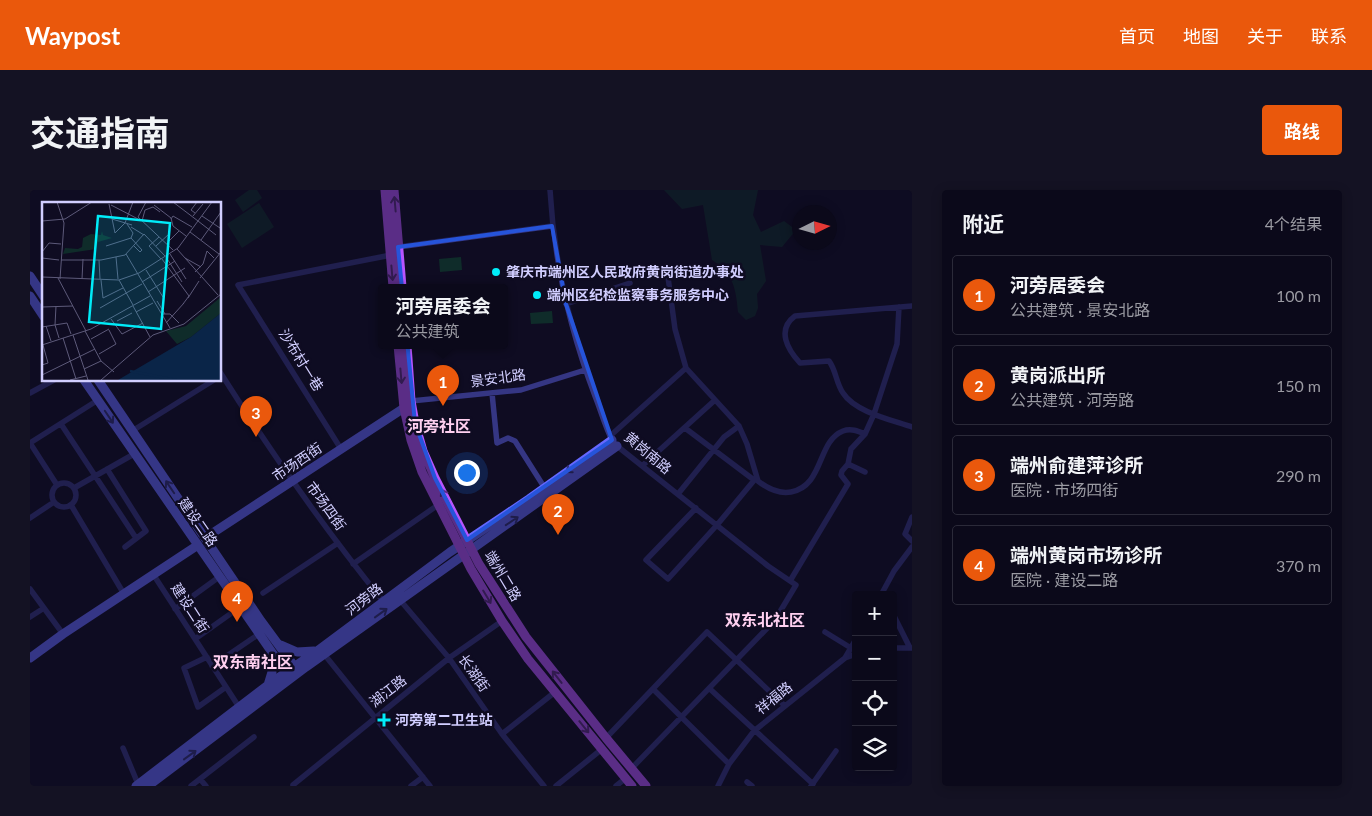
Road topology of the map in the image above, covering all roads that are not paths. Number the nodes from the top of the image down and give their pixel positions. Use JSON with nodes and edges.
{"nodes":[{"id":1,"x":385,"y":190,"type":"edge"},
{"id":2,"x":394,"y":190,"type":"edge"},
{"id":3,"x":550,"y":190,"type":"edge"},
{"id":4,"x":552,"y":226,"type":"junction"},
{"id":5,"x":398,"y":247,"type":"junction"},
{"id":6,"x":391,"y":255,"type":"junction"},
{"id":7,"x":30,"y":276,"type":"edge"},
{"id":8,"x":668,"y":277,"type":"dead end"},
{"id":9,"x":630,"y":283,"type":"dead end"},
{"id":10,"x":393,"y":284,"type":"edge"},
{"id":11,"x":402,"y":284,"type":"edge"},
{"id":12,"x":42,"y":294,"type":"edge"},
{"id":13,"x":30,"y":296,"type":"edge"},
{"id":14,"x":566,"y":304,"type":"junction"},
{"id":15,"x":912,"y":306,"type":"edge"},
{"id":16,"x":899,"y":307,"type":"junction"},
{"id":17,"x":42,"y":314,"type":"edge"},
{"id":18,"x":398,"y":349,"type":"edge"},
{"id":19,"x":407,"y":349,"type":"edge"},
{"id":20,"x":686,"y":368,"type":"junction"},
{"id":21,"x":585,"y":370,"type":"junction"},
{"id":22,"x":221,"y":374,"type":"edge"},
{"id":23,"x":52,"y":381,"type":"edge"},
{"id":24,"x":85,"y":381,"type":"edge"},
{"id":25,"x":99,"y":381,"type":"edge"},
{"id":26,"x":212,"y":381,"type":"edge"},
{"id":27,"x":30,"y":393,"type":"edge"},
{"id":28,"x":492,"y":393,"type":"junction"},
{"id":29,"x":98,"y":400,"type":"junction"},
{"id":30,"x":411,"y":400,"type":"junction"},
{"id":31,"x":716,"y":400,"type":"junction"},
{"id":32,"x":404,"y":408,"type":"junction"},
{"id":33,"x":874,"y":414,"type":"junction"},
{"id":34,"x":60,"y":424,"type":"junction"},
{"id":35,"x":739,"y":426,"type":"junction"},
{"id":36,"x":912,"y":427,"type":"edge"},
{"id":37,"x":684,"y":428,"type":"junction"},
{"id":38,"x":132,"y":431,"type":"junction"},
{"id":39,"x":865,"y":434,"type":"junction"},
{"id":40,"x":613,"y":440,"type":"junction"},
{"id":41,"x":341,"y":449,"type":"junction"},
{"id":42,"x":713,"y":451,"type":"junction"},
{"id":43,"x":134,"y":454,"type":"junction"},
{"id":44,"x":848,"y":464,"type":"junction"},
{"id":45,"x":642,"y":466,"type":"junction"},
{"id":46,"x":106,"y":469,"type":"junction"},
{"id":47,"x":865,"y":472,"type":"dead end"},
{"id":48,"x":94,"y":475,"type":"junction"},
{"id":49,"x":755,"y":479,"type":"junction"},
{"id":50,"x":293,"y":482,"type":"junction"},
{"id":51,"x":57,"y":485,"type":"junction"},
{"id":52,"x":74,"y":488,"type":"junction"},
{"id":53,"x":547,"y":492,"type":"junction"},
{"id":54,"x":678,"y":494,"type":"junction"},
{"id":55,"x":54,"y":502,"type":"junction"},
{"id":56,"x":72,"y":505,"type":"junction"},
{"id":57,"x":438,"y":506,"type":"junction"},
{"id":58,"x":696,"y":508,"type":"junction"},
{"id":59,"x":454,"y":515,"type":"junction"},
{"id":60,"x":912,"y":517,"type":"edge"},
{"id":61,"x":30,"y":518,"type":"edge"},
{"id":62,"x":445,"y":519,"type":"junction"},
{"id":63,"x":717,"y":525,"type":"junction"},
{"id":64,"x":136,"y":538,"type":"junction"},
{"id":65,"x":205,"y":538,"type":"junction"},
{"id":66,"x":912,"y":541,"type":"edge"},
{"id":67,"x":463,"y":542,"type":"junction"},
{"id":68,"x":338,"y":543,"type":"junction"},
{"id":69,"x":125,"y":546,"type":"dead end"},
{"id":70,"x":198,"y":546,"type":"junction"},
{"id":71,"x":912,"y":547,"type":"edge"},
{"id":72,"x":467,"y":552,"type":"junction"},
{"id":73,"x":910,"y":554,"type":"edge"},
{"id":74,"x":353,"y":564,"type":"junction"},
{"id":75,"x":475,"y":567,"type":"junction"},
{"id":76,"x":153,"y":574,"type":"junction"},
{"id":77,"x":219,"y":577,"type":"junction"},
{"id":78,"x":790,"y":581,"type":"junction"},
{"id":79,"x":30,"y":588,"type":"edge"},
{"id":80,"x":883,"y":591,"type":"edge"},
{"id":81,"x":263,"y":593,"type":"dead end"},
{"id":82,"x":124,"y":594,"type":"junction"},
{"id":83,"x":400,"y":600,"type":"junction"},
{"id":84,"x":383,"y":601,"type":"junction"},
{"id":85,"x":240,"y":607,"type":"junction"},
{"id":86,"x":44,"y":608,"type":"junction"},
{"id":87,"x":175,"y":609,"type":"junction"},
{"id":88,"x":30,"y":617,"type":"edge"},
{"id":89,"x":502,"y":621,"type":"junction"},
{"id":90,"x":897,"y":622,"type":"edge"},
{"id":91,"x":258,"y":627,"type":"junction"},
{"id":92,"x":825,"y":632,"type":"dead end"},
{"id":93,"x":63,"y":634,"type":"junction"},
{"id":94,"x":195,"y":639,"type":"junction"},
{"id":95,"x":277,"y":642,"type":"junction"},
{"id":96,"x":851,"y":648,"type":"joint"},
{"id":97,"x":897,"y":648,"type":"edge"},
{"id":98,"x":911,"y":648,"type":"edge"},
{"id":99,"x":270,"y":650,"type":"junction"},
{"id":100,"x":320,"y":653,"type":"junction"},
{"id":101,"x":852,"y":655,"type":"edge"},
{"id":102,"x":207,"y":657,"type":"junction"},
{"id":103,"x":30,"y":658,"type":"edge"},
{"id":104,"x":449,"y":658,"type":"junction"},
{"id":105,"x":845,"y":658,"type":"junction"},
{"id":106,"x":737,"y":660,"type":"junction"},
{"id":107,"x":212,"y":666,"type":"junction"},
{"id":108,"x":297,"y":669,"type":"junction"},
{"id":109,"x":288,"y":676,"type":"junction"},
{"id":110,"x":268,"y":685,"type":"junction"},
{"id":111,"x":226,"y":687,"type":"junction"},
{"id":112,"x":653,"y":689,"type":"junction"},
{"id":113,"x":710,"y":689,"type":"junction"},
{"id":114,"x":555,"y":692,"type":"junction"},
{"id":115,"x":785,"y":706,"type":"junction"},
{"id":116,"x":239,"y":707,"type":"junction"},
{"id":117,"x":375,"y":717,"type":"junction"},
{"id":118,"x":680,"y":718,"type":"junction"},
{"id":119,"x":754,"y":731,"type":"junction"},
{"id":120,"x":502,"y":734,"type":"junction"},
{"id":121,"x":254,"y":737,"type":"dead end"},
{"id":122,"x":606,"y":738,"type":"junction"},
{"id":123,"x":123,"y":748,"type":"dead end"},
{"id":124,"x":602,"y":748,"type":"junction"},
{"id":125,"x":836,"y":750,"type":"dead end"},
{"id":126,"x":729,"y":764,"type":"junction"},
{"id":127,"x":631,"y":769,"type":"junction"},
{"id":128,"x":423,"y":777,"type":"junction"},
{"id":129,"x":626,"y":778,"type":"junction"},
{"id":130,"x":200,"y":779,"type":"junction"},
{"id":131,"x":144,"y":785,"type":"edge"},
{"id":132,"x":293,"y":785,"type":"edge"},
{"id":133,"x":812,"y":785,"type":"edge"},
{"id":134,"x":192,"y":786,"type":"edge"},
{"id":135,"x":206,"y":786,"type":"edge"},
{"id":136,"x":412,"y":786,"type":"edge"},
{"id":137,"x":430,"y":786,"type":"edge"},
{"id":138,"x":544,"y":786,"type":"edge"},
{"id":139,"x":556,"y":786,"type":"edge"},
{"id":140,"x":616,"y":786,"type":"edge"},
{"id":141,"x":632,"y":786,"type":"edge"},
{"id":142,"x":646,"y":786,"type":"edge"},
{"id":143,"x":718,"y":786,"type":"edge"}],
"edges":[{"from":1,"to":6,"type":"main road"},
{"from":5,"to":2,"type":"main road","one_way":true},
{"from":3,"to":4,"type":"street","name":"黄岗南路"},
{"from":4,"to":5,"type":"street"},
{"from":4,"to":14,"type":"street","name":"黄岗南路"},
{"from":5,"to":11,"type":"main road"},
{"from":6,"to":10,"type":"main road","one_way":true},
{"from":6,"to":41,"type":"street","name":"沙布村一巷"},
{"from":7,"to":12,"type":"street"},
{"from":8,"to":20,"type":"street"},
{"from":9,"to":14,"type":"street"},
{"from":13,"to":17,"type":"street"},
{"from":14,"to":21,"type":"street","name":"黄岗南路"},
{"from":15,"to":16,"type":"street"},
{"from":16,"to":33,"type":"street"},
{"from":16,"to":33,"type":"street"},
{"from":18,"to":32,"type":"main road","name":"端州二路","one_way":true},
{"from":19,"to":30,"type":"main road","name":"端州二路"},
{"from":20,"to":31,"type":"street"},
{"from":20,"to":40,"type":"street","name":"河旁路"},
{"from":21,"to":28,"type":"street","name":"景安北路"},
{"from":21,"to":40,"type":"street","name":"黄岗南路"},
{"from":22,"to":50,"type":"street","name":"市场四街"},
{"from":23,"to":27,"type":"street"},
{"from":24,"to":29,"type":"street","name":"建设二路"},
{"from":25,"to":38,"type":"street","name":"建设二路"},
{"from":26,"to":38,"type":"street"},
{"from":28,"to":30,"type":"street","name":"景安北路"},
{"from":28,"to":53,"type":"street"},
{"from":29,"to":34,"type":"street"},
{"from":29,"to":43,"type":"street","name":"建设二路","one_way":true},
{"from":59,"to":30,"type":"main road","name":"端州二路","one_way":true},
{"from":31,"to":35,"type":"street"},
{"from":31,"to":37,"type":"street"},
{"from":32,"to":41,"type":"street","name":"市场西街"},
{"from":32,"to":57,"type":"main road","name":"端州二路"},
{"from":33,"to":36,"type":"street"},
{"from":33,"to":39,"type":"street"},
{"from":34,"to":48,"type":"street"},
{"from":34,"to":51,"type":"street"},
{"from":35,"to":42,"type":"street"},
{"from":35,"to":49,"type":"street"},
{"from":37,"to":42,"type":"street"},
{"from":37,"to":45,"type":"street"},
{"from":65,"to":38,"type":"street","name":"建设二路","one_way":true},
{"from":39,"to":44,"type":"street"},
{"from":39,"to":49,"type":"street"},
{"from":40,"to":45,"type":"street","name":"黄岗南路"},
{"from":40,"to":53,"type":"street","name":"河旁路"},
{"from":41,"to":50,"type":"street","name":"市场西街"},
{"from":42,"to":49,"type":"street"},
{"from":42,"to":54,"type":"street"},
{"from":43,"to":46,"type":"street"},
{"from":43,"to":70,"type":"street","name":"建设二路"},
{"from":44,"to":47,"type":"street"},
{"from":44,"to":78,"type":"street"},
{"from":45,"to":54,"type":"street","name":"黄岗南路"},
{"from":46,"to":48,"type":"street"},
{"from":46,"to":64,"type":"street"},
{"from":48,"to":52,"type":"street"},
{"from":48,"to":64,"type":"street"},
{"from":49,"to":63,"type":"street"},
{"from":50,"to":65,"type":"street","name":"市场西街"},
{"from":50,"to":68,"type":"street","name":"市场四街"},
{"from":51,"to":52,"type":"street"},
{"from":51,"to":55,"type":"street"},
{"from":52,"to":56,"type":"street"},
{"from":53,"to":67,"type":"street","name":"河旁路"},
{"from":72,"to":53,"type":"street","name":"河旁路","one_way":true},
{"from":54,"to":58,"type":"street","name":"黄岗南路"},
{"from":55,"to":56,"type":"street"},
{"from":55,"to":61,"type":"street"},
{"from":56,"to":82,"type":"street"},
{"from":57,"to":62,"type":"main road","name":"端州二路"},
{"from":57,"to":74,"type":"street"},
{"from":58,"to":63,"type":"street","name":"黄岗南路"},
{"from":58,"to":63,"type":"street"},
{"from":59,"to":62,"type":"main road"},
{"from":59,"to":67,"type":"main road","name":"端州二路"},
{"from":60,"to":66,"type":"street"},
{"from":62,"to":67,"type":"main road","name":"端州二路"},
{"from":63,"to":78,"type":"street","name":"黄岗南路"},
{"from":64,"to":69,"type":"street"},
{"from":65,"to":91,"type":"street","name":"建设二路"},
{"from":67,"to":72,"type":"main road","name":"端州二路"},
{"from":67,"to":84,"type":"street","name":"河旁路"},
{"from":68,"to":74,"type":"street","name":"市场四街"},
{"from":68,"to":81,"type":"street"},
{"from":70,"to":76,"type":"street"},
{"from":70,"to":77,"type":"street","name":"建设二路"},
{"from":71,"to":73,"type":"street"},
{"from":72,"to":75,"type":"main road","name":"端州二路"},
{"from":72,"to":83,"type":"street","name":"河旁路"},
{"from":73,"to":80,"type":"street"},
{"from":74,"to":84,"type":"street","name":"市场四街"},
{"from":75,"to":89,"type":"main road","name":"端州二路","one_way":true},
{"from":122,"to":75,"type":"main road","name":"端州二路","one_way":true},
{"from":76,"to":82,"type":"street"},
{"from":76,"to":87,"type":"street","name":"建设二街"},
{"from":77,"to":85,"type":"street","name":"建设二路"},
{"from":77,"to":87,"type":"street"},
{"from":78,"to":106,"type":"street"},
{"from":79,"to":86,"type":"street"},
{"from":82,"to":93,"type":"street"},
{"from":100,"to":83,"type":"street","name":"河旁路","one_way":true},
{"from":83,"to":104,"type":"street","name":"长湖街"},
{"from":84,"to":100,"type":"street","name":"河旁路"},
{"from":85,"to":91,"type":"street","name":"建设二路"},
{"from":85,"to":94,"type":"street"},
{"from":86,"to":88,"type":"street"},
{"from":86,"to":93,"type":"street"},
{"from":87,"to":94,"type":"street","name":"建设二街"},
{"from":89,"to":104,"type":"street","name":"湖江路"},
{"from":89,"to":114,"type":"main road","name":"端州二路"},
{"from":90,"to":98,"type":"street"},
{"from":91,"to":95,"type":"street","name":"建设二路"},
{"from":91,"to":99,"type":"street","name":"建设二路"},
{"from":91,"to":107,"type":"street"},
{"from":92,"to":96,"type":"street"},
{"from":93,"to":103,"type":"street"},
{"from":94,"to":102,"type":"street","name":"建设二街"},
{"from":95,"to":100,"type":"street"},
{"from":95,"to":108,"type":"street","name":"建设二路"},
{"from":96,"to":105,"type":"street","name":"祥福路"},
{"from":97,"to":98,"type":"street"},
{"from":99,"to":109,"type":"street","name":"建设二路"},
{"from":99,"to":110,"type":"street"},
{"from":100,"to":108,"type":"street","name":"河旁路"},
{"from":100,"to":117,"type":"street"},
{"from":101,"to":105,"type":"street"},
{"from":102,"to":107,"type":"street","name":"建设二街"},
{"from":102,"to":111,"type":"street"},
{"from":104,"to":117,"type":"street","name":"湖江路"},
{"from":104,"to":120,"type":"street","name":"长湖街"},
{"from":105,"to":115,"type":"street","name":"祥福路"},
{"from":106,"to":112,"type":"street"},
{"from":106,"to":113,"type":"street"},
{"from":106,"to":115,"type":"street"},
{"from":107,"to":111,"type":"street","name":"建设二街"},
{"from":108,"to":109,"type":"street","name":"河旁路"},
{"from":109,"to":110,"type":"street","name":"河旁路"},
{"from":131,"to":109,"type":"street","name":"河旁路","one_way":true},
{"from":110,"to":116,"type":"street","name":"河旁路"},
{"from":111,"to":116,"type":"street","name":"建设二街"},
{"from":112,"to":118,"type":"street"},
{"from":112,"to":122,"type":"street"},
{"from":113,"to":118,"type":"street"},
{"from":113,"to":119,"type":"street"},
{"from":114,"to":120,"type":"street"},
{"from":114,"to":124,"type":"main road","name":"端州二路","one_way":true},
{"from":115,"to":119,"type":"street","name":"祥福路"},
{"from":116,"to":131,"type":"street","name":"河旁路"},
{"from":117,"to":128,"type":"street"},
{"from":117,"to":132,"type":"street","name":"湖江路"},
{"from":118,"to":126,"type":"street"},
{"from":118,"to":127,"type":"street"},
{"from":119,"to":126,"type":"street","name":"祥福路"},
{"from":119,"to":133,"type":"street"},
{"from":120,"to":138,"type":"street","name":"长湖街"},
{"from":121,"to":130,"type":"street"},
{"from":122,"to":127,"type":"main road","name":"端州二路"},
{"from":123,"to":131,"type":"street"},
{"from":124,"to":129,"type":"main road","name":"端州二路"},
{"from":124,"to":139,"type":"street"},
{"from":125,"to":133,"type":"street"},
{"from":126,"to":143,"type":"street","name":"祥福路"},
{"from":127,"to":142,"type":"main road","name":"端州二路"},
{"from":128,"to":136,"type":"street"},
{"from":128,"to":137,"type":"street"},
{"from":129,"to":140,"type":"street"},
{"from":129,"to":141,"type":"main road","name":"端州二路"},
{"from":130,"to":134,"type":"street"},
{"from":130,"to":135,"type":"street"}]}
